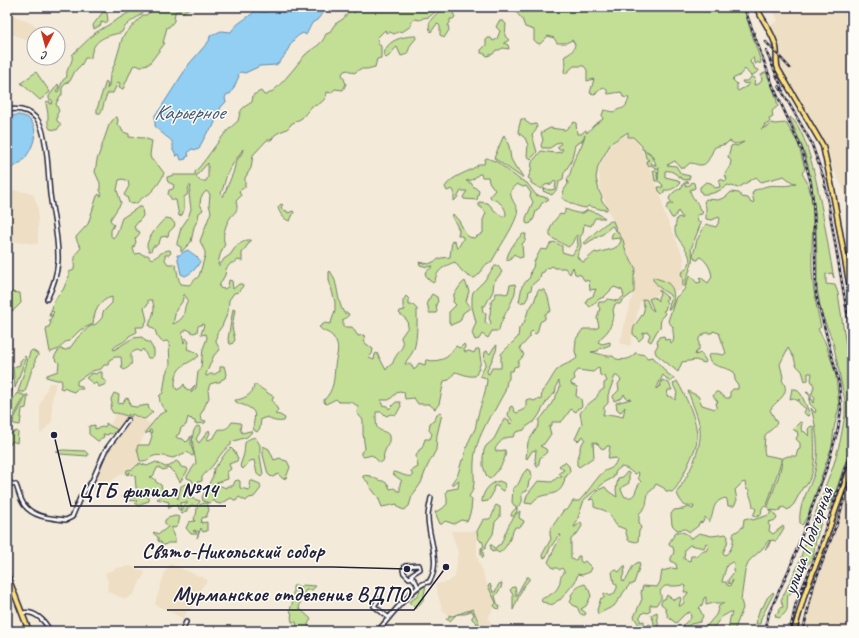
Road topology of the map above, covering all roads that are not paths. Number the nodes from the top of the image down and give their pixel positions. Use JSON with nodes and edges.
{"nodes":[{"id":1,"x":756,"y":7,"type":"edge"},
{"id":2,"x":7,"y":110,"type":"edge"},
{"id":3,"x":852,"y":298,"type":"edge"},
{"id":4,"x":47,"y":299,"type":"dead end"},
{"id":5,"x":7,"y":368,"type":"edge"},
{"id":6,"x":7,"y":400,"type":"edge"},
{"id":7,"x":128,"y":420,"type":"dead end"},
{"id":8,"x":852,"y":462,"type":"edge"},
{"id":9,"x":7,"y":482,"type":"edge"},
{"id":10,"x":431,"y":498,"type":"dead end"},
{"id":11,"x":7,"y":575,"type":"edge"},
{"id":12,"x":412,"y":577,"type":"junction"},
{"id":13,"x":418,"y":587,"type":"junction"},
{"id":14,"x":379,"y":599,"type":"dead end"},
{"id":15,"x":22,"y":613,"type":"junction"},
{"id":16,"x":389,"y":618,"type":"junction"},
{"id":17,"x":186,"y":622,"type":"dead end"},
{"id":18,"x":28,"y":631,"type":"edge"},
{"id":19,"x":50,"y":631,"type":"edge"},
{"id":20,"x":182,"y":631,"type":"edge"},
{"id":21,"x":378,"y":631,"type":"edge"},
{"id":22,"x":794,"y":631,"type":"edge"}],
"edges":[{"from":1,"to":3,"type":"main road"},
{"from":2,"to":4,"type":"street"},
{"from":5,"to":6,"type":"main road"},
{"from":7,"to":9,"type":"street"},
{"from":8,"to":22,"type":"main road","name":"улица Подгорная"},
{"from":10,"to":13,"type":"street"},
{"from":11,"to":15,"type":"main road"},
{"from":12,"to":12,"type":"street"},
{"from":12,"to":13,"type":"street"},
{"from":13,"to":16,"type":"street"},
{"from":14,"to":16,"type":"street"},
{"from":15,"to":18,"type":"main road"},
{"from":15,"to":19,"type":"street"},
{"from":16,"to":21,"type":"street"},
{"from":17,"to":20,"type":"street"}]}
